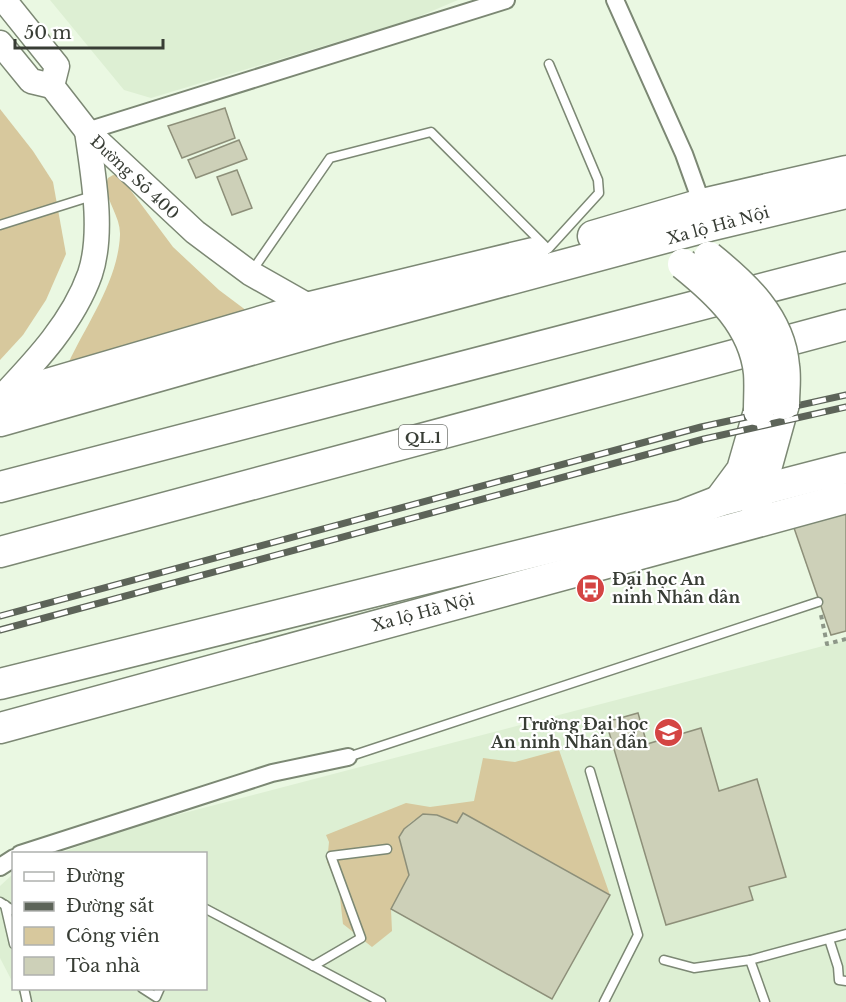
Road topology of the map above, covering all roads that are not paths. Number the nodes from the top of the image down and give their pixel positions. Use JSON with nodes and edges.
{"nodes":[{"id":1,"x":4,"y":0,"type":"edge"},
{"id":2,"x":506,"y":0,"type":"edge"},
{"id":3,"x":615,"y":0,"type":"edge"},
{"id":4,"x":0,"y":44,"type":"edge"},
{"id":5,"x":549,"y":64,"type":"dead end"},
{"id":6,"x":52,"y":86,"type":"junction"},
{"id":7,"x":87,"y":131,"type":"junction"},
{"id":8,"x":846,"y":171,"type":"edge"},
{"id":9,"x":846,"y":193,"type":"edge"},
{"id":10,"x":95,"y":195,"type":"junction"},
{"id":11,"x":706,"y":215,"type":"junction"},
{"id":12,"x":0,"y":225,"type":"edge"},
{"id":13,"x":655,"y":234,"type":"junction"},
{"id":14,"x":548,"y":249,"type":"junction"},
{"id":15,"x":846,"y":267,"type":"edge"},
{"id":16,"x":250,"y":273,"type":"junction"},
{"id":17,"x":309,"y":307,"type":"junction"},
{"id":18,"x":846,"y":325,"type":"edge"},
{"id":19,"x":332,"y":327,"type":"junction"},
{"id":20,"x":0,"y":404,"type":"edge"},
{"id":21,"x":846,"y":468,"type":"edge"},
{"id":22,"x":0,"y":487,"type":"edge"},
{"id":23,"x":760,"y":490,"type":"junction"},
{"id":24,"x":846,"y":498,"type":"edge"},
{"id":25,"x":719,"y":501,"type":"junction"},
{"id":26,"x":750,"y":522,"type":"junction"},
{"id":27,"x":0,"y":552,"type":"edge"},
{"id":28,"x":818,"y":602,"type":"road end"},
{"id":29,"x":0,"y":684,"type":"edge"},
{"id":30,"x":0,"y":728,"type":"edge"},
{"id":31,"x":348,"y":757,"type":"joint"},
{"id":32,"x":590,"y":771,"type":"dead end"},
{"id":33,"x":387,"y":849,"type":"dead end"},
{"id":34,"x":26,"y":852,"type":"edge"},
{"id":35,"x":2,"y":904,"type":"edge"},
{"id":36,"x":207,"y":910,"type":"edge"},
{"id":37,"x":846,"y":934,"type":"edge"},
{"id":38,"x":12,"y":937,"type":"edge"},
{"id":39,"x":829,"y":939,"type":"junction"},
{"id":40,"x":664,"y":960,"type":"dead end"},
{"id":41,"x":750,"y":960,"type":"junction"},
{"id":42,"x":313,"y":966,"type":"junction"},
{"id":43,"x":846,"y":981,"type":"edge"},
{"id":44,"x":381,"y":1002,"type":"edge"},
{"id":45,"x":604,"y":1002,"type":"edge"},
{"id":46,"x":765,"y":1002,"type":"edge"}],
"edges":[{"from":1,"to":6,"type":"street"},
{"from":2,"to":7,"type":"street"},
{"from":3,"to":11,"type":"street"},
{"from":4,"to":6,"type":"street"},
{"from":5,"to":14,"type":"lane"},
{"from":6,"to":7,"type":"street","name":"Đường Số 400"},
{"from":7,"to":10,"type":"street","name":"Đường Số 400"},
{"from":7,"to":16,"type":"street","name":"Đường Số 400"},
{"from":8,"to":11,"type":"highway","name":"Xa lộ Hà Nội"},
{"from":9,"to":11,"type":"highway","name":"Xa lộ Hà Nội"},
{"from":10,"to":12,"type":"lane"},
{"from":10,"to":20,"type":"street","name":"Đường Số 400"},
{"from":11,"to":13,"type":"highway","name":"Xa lộ Hà Nội"},
{"from":13,"to":14,"type":"highway","name":"Xa lộ Hà Nội"},
{"from":13,"to":19,"type":"highway","name":"Xa lộ Hà Nội"},
{"from":13,"to":23,"type":"highway","bridge":true},
{"from":13,"to":25,"type":"highway","bridge":true},
{"from":14,"to":16,"type":"lane"},
{"from":14,"to":17,"type":"highway","name":"Xa lộ Hà Nội"},
{"from":15,"to":22,"type":"highway"},
{"from":16,"to":17,"type":"street","name":"Đường Số 400"},
{"from":17,"to":19,"type":"highway"},
{"from":17,"to":20,"type":"highway","name":"Xa lộ Hà Nội"},
{"from":18,"to":27,"type":"highway","number":"QL.1"},
{"from":19,"to":20,"type":"highway","name":"Xa lộ Hà Nội"},
{"from":21,"to":23,"type":"highway","name":"Xa lộ Hà Nội"},
{"from":23,"to":25,"type":"highway","name":"Xa lộ Hà Nội"},
{"from":23,"to":26,"type":"highway"},
{"from":24,"to":26,"type":"highway","name":"Xa lộ Hà Nội"},
{"from":25,"to":29,"type":"highway","name":"Xa lộ Hà Nội"},
{"from":26,"to":30,"type":"highway","name":"Xa lộ Hà Nội"},
{"from":28,"to":31,"type":"lane"},
{"from":31,"to":34,"type":"street"},
{"from":32,"to":45,"type":"lane"},
{"from":33,"to":42,"type":"lane"},
{"from":35,"to":38,"type":"lane"},
{"from":36,"to":42,"type":"lane"},
{"from":37,"to":39,"type":"lane"},
{"from":39,"to":41,"type":"lane"},
{"from":39,"to":43,"type":"lane"},
{"from":40,"to":41,"type":"lane"},
{"from":41,"to":46,"type":"lane"},
{"from":42,"to":44,"type":"lane"}]}
